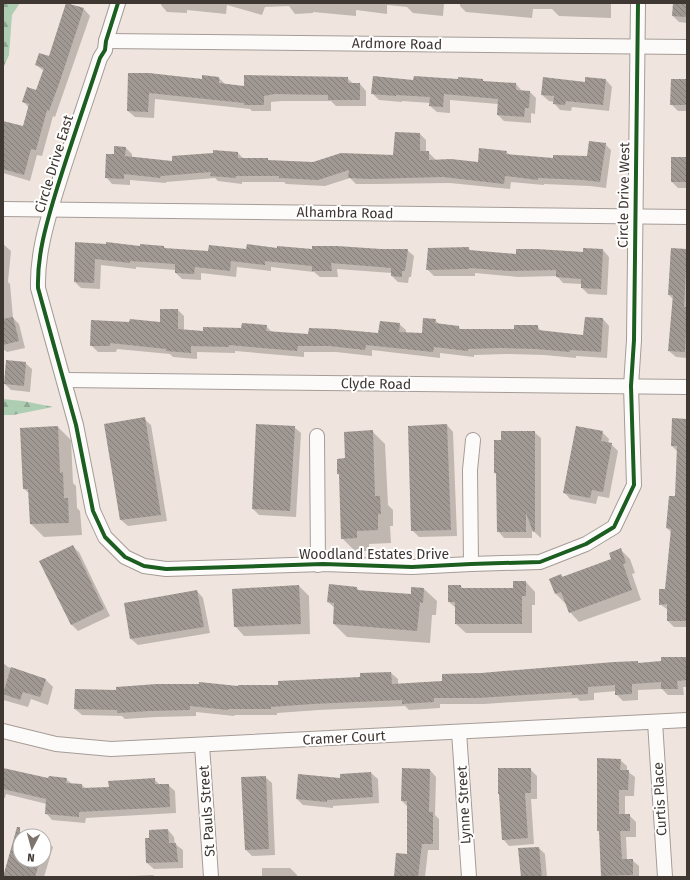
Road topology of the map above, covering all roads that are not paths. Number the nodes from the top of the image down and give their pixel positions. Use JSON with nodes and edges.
{"nodes":[{"id":1,"x":118,"y":3,"type":"edge"},
{"id":2,"x":638,"y":3,"type":"edge"},
{"id":3,"x":106,"y":41,"type":"junction"},
{"id":4,"x":637,"y":46,"type":"junction"},
{"id":5,"x":687,"y":47,"type":"edge"},
{"id":6,"x":3,"y":209,"type":"edge"},
{"id":7,"x":51,"y":210,"type":"junction"},
{"id":8,"x":635,"y":216,"type":"junction"},
{"id":9,"x":687,"y":217,"type":"edge"},
{"id":10,"x":65,"y":380,"type":"junction"},
{"id":11,"x":631,"y":386,"type":"junction"},
{"id":12,"x":687,"y":387,"type":"edge"},
{"id":13,"x":317,"y":436,"type":"dead end"},
{"id":14,"x":473,"y":440,"type":"dead end"},
{"id":15,"x":471,"y":564,"type":"junction"},
{"id":16,"x":318,"y":565,"type":"junction"},
{"id":17,"x":687,"y":720,"type":"edge"},
{"id":18,"x":655,"y":722,"type":"junction"},
{"id":19,"x":3,"y":732,"type":"edge"},
{"id":20,"x":459,"y":732,"type":"junction"},
{"id":21,"x":202,"y":745,"type":"junction"},
{"id":22,"x":211,"y":877,"type":"edge"},
{"id":23,"x":469,"y":877,"type":"edge"},
{"id":24,"x":665,"y":877,"type":"edge"}],
"edges":[{"from":1,"to":3,"type":"street","name":"Circle Drive East"},
{"from":2,"to":4,"type":"street","name":"Circle Drive West"},
{"from":3,"to":4,"type":"street","name":"Ardmore Road"},
{"from":3,"to":7,"type":"street","name":"Circle Drive East"},
{"from":4,"to":5,"type":"street","name":"Ardmore Road"},
{"from":4,"to":8,"type":"street","name":"Circle Drive West"},
{"from":6,"to":7,"type":"street","name":"Alhambra Road"},
{"from":7,"to":8,"type":"street","name":"Alhambra Road"},
{"from":7,"to":10,"type":"street","name":"Circle Drive East"},
{"from":8,"to":9,"type":"street","name":"Alhambra Road"},
{"from":8,"to":11,"type":"street","name":"Circle Drive West"},
{"from":10,"to":11,"type":"street","name":"Clyde Road"},
{"from":10,"to":16,"type":"street","name":"Woodland Estates Drive"},
{"from":11,"to":12,"type":"street","name":"Clyde Road"},
{"from":11,"to":15,"type":"street","name":"Woodland Estates Drive"},
{"from":13,"to":16,"type":"street"},
{"from":14,"to":15,"type":"street"},
{"from":15,"to":16,"type":"street","name":"Woodland Estates Drive"},
{"from":17,"to":18,"type":"street","name":"Cramer Court"},
{"from":18,"to":20,"type":"street","name":"Cramer Court"},
{"from":18,"to":24,"type":"street","name":"Curtis Place"},
{"from":19,"to":21,"type":"street","name":"Cramer Court"},
{"from":20,"to":21,"type":"street","name":"Cramer Court"},
{"from":20,"to":23,"type":"street","name":"Lynne Street"},
{"from":21,"to":22,"type":"street","name":"St Pauls Street"}]}
